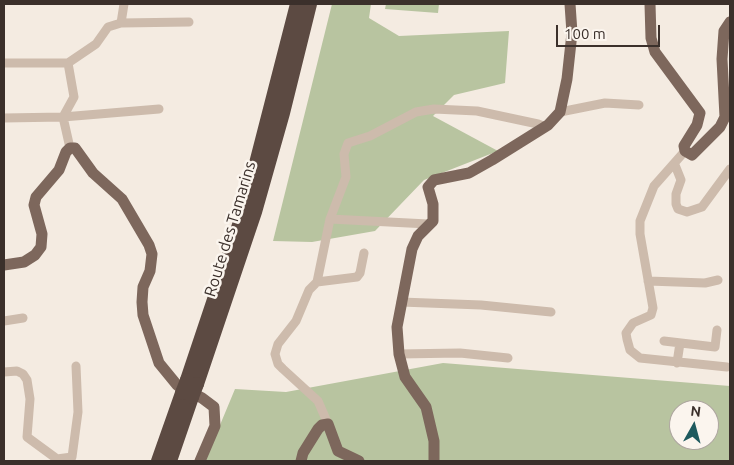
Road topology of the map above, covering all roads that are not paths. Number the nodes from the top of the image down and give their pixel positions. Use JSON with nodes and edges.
{"nodes":[{"id":1,"x":124,"y":4,"type":"edge"},
{"id":2,"x":297,"y":4,"type":"edge"},
{"id":3,"x":310,"y":4,"type":"edge"},
{"id":4,"x":570,"y":4,"type":"edge"},
{"id":5,"x":650,"y":4,"type":"edge"},
{"id":6,"x":189,"y":22,"type":"dead end"},
{"id":7,"x":730,"y":22,"type":"edge"},
{"id":8,"x":121,"y":23,"type":"junction"},
{"id":9,"x":4,"y":63,"type":"edge"},
{"id":10,"x":68,"y":63,"type":"junction"},
{"id":11,"x":639,"y":105,"type":"dead end"},
{"id":12,"x":159,"y":109,"type":"dead end"},
{"id":13,"x":560,"y":112,"type":"junction"},
{"id":14,"x":63,"y":117,"type":"junction"},
{"id":15,"x":4,"y":118,"type":"edge"},
{"id":16,"x":545,"y":127,"type":"junction"},
{"id":17,"x":70,"y":148,"type":"junction"},
{"id":18,"x":685,"y":151,"type":"junction"},
{"id":19,"x":675,"y":165,"type":"junction"},
{"id":20,"x":730,"y":169,"type":"edge"},
{"id":21,"x":330,"y":219,"type":"junction"},
{"id":22,"x":428,"y":224,"type":"junction"},
{"id":23,"x":364,"y":253,"type":"dead end"},
{"id":24,"x":4,"y":265,"type":"edge"},
{"id":25,"x":718,"y":280,"type":"dead end"},
{"id":26,"x":648,"y":281,"type":"junction"},
{"id":27,"x":317,"y":282,"type":"junction"},
{"id":28,"x":401,"y":302,"type":"junction"},
{"id":29,"x":551,"y":312,"type":"dead end"},
{"id":30,"x":23,"y":318,"type":"dead end"},
{"id":31,"x":4,"y":321,"type":"edge"},
{"id":32,"x":717,"y":330,"type":"dead end"},
{"id":33,"x":664,"y":341,"type":"dead end"},
{"id":34,"x":680,"y":343,"type":"junction"},
{"id":35,"x":399,"y":354,"type":"junction"},
{"id":36,"x":508,"y":358,"type":"dead end"},
{"id":37,"x":677,"y":363,"type":"junction"},
{"id":38,"x":76,"y":366,"type":"dead end"},
{"id":39,"x":727,"y":367,"type":"dead end"},
{"id":40,"x":4,"y":372,"type":"edge"},
{"id":41,"x":189,"y":389,"type":"junction"},
{"id":42,"x":328,"y":424,"type":"junction"},
{"id":43,"x":158,"y":461,"type":"edge"},
{"id":44,"x":170,"y":461,"type":"edge"},
{"id":45,"x":200,"y":461,"type":"edge"},
{"id":46,"x":301,"y":461,"type":"edge"},
{"id":47,"x":359,"y":461,"type":"edge"},
{"id":48,"x":434,"y":461,"type":"edge"}],
"edges":[{"from":1,"to":8,"type":"street"},
{"from":2,"to":41,"type":"highway","name":"Route des Tamarins"},
{"from":3,"to":41,"type":"highway","name":"Route des Tamarins"},
{"from":4,"to":13,"type":"main road"},
{"from":5,"to":18,"type":"main road"},
{"from":6,"to":8,"type":"street"},
{"from":7,"to":18,"type":"main road"},
{"from":8,"to":10,"type":"street"},
{"from":9,"to":10,"type":"street"},
{"from":10,"to":14,"type":"street"},
{"from":11,"to":13,"type":"street"},
{"from":12,"to":14,"type":"street"},
{"from":13,"to":16,"type":"main road"},
{"from":14,"to":15,"type":"street"},
{"from":14,"to":17,"type":"street"},
{"from":16,"to":21,"type":"street"},
{"from":16,"to":22,"type":"main road"},
{"from":17,"to":24,"type":"main road"},
{"from":17,"to":41,"type":"main road"},
{"from":18,"to":19,"type":"street"},
{"from":19,"to":20,"type":"street"},
{"from":19,"to":26,"type":"street"},
{"from":21,"to":22,"type":"street"},
{"from":21,"to":27,"type":"street"},
{"from":22,"to":28,"type":"main road"},
{"from":23,"to":27,"type":"street"},
{"from":25,"to":26,"type":"street"},
{"from":26,"to":37,"type":"street"},
{"from":27,"to":42,"type":"street"},
{"from":28,"to":29,"type":"street"},
{"from":28,"to":35,"type":"main road"},
{"from":30,"to":31,"type":"street"},
{"from":32,"to":34,"type":"street"},
{"from":33,"to":34,"type":"street"},
{"from":34,"to":37,"type":"street"},
{"from":35,"to":36,"type":"street"},
{"from":35,"to":48,"type":"main road"},
{"from":37,"to":39,"type":"street"},
{"from":38,"to":40,"type":"street"},
{"from":41,"to":43,"type":"highway","name":"Route des Tamarins"},
{"from":41,"to":44,"type":"highway","name":"Route des Tamarins"},
{"from":41,"to":45,"type":"main road"},
{"from":42,"to":46,"type":"main road"},
{"from":42,"to":47,"type":"main road"}]}
